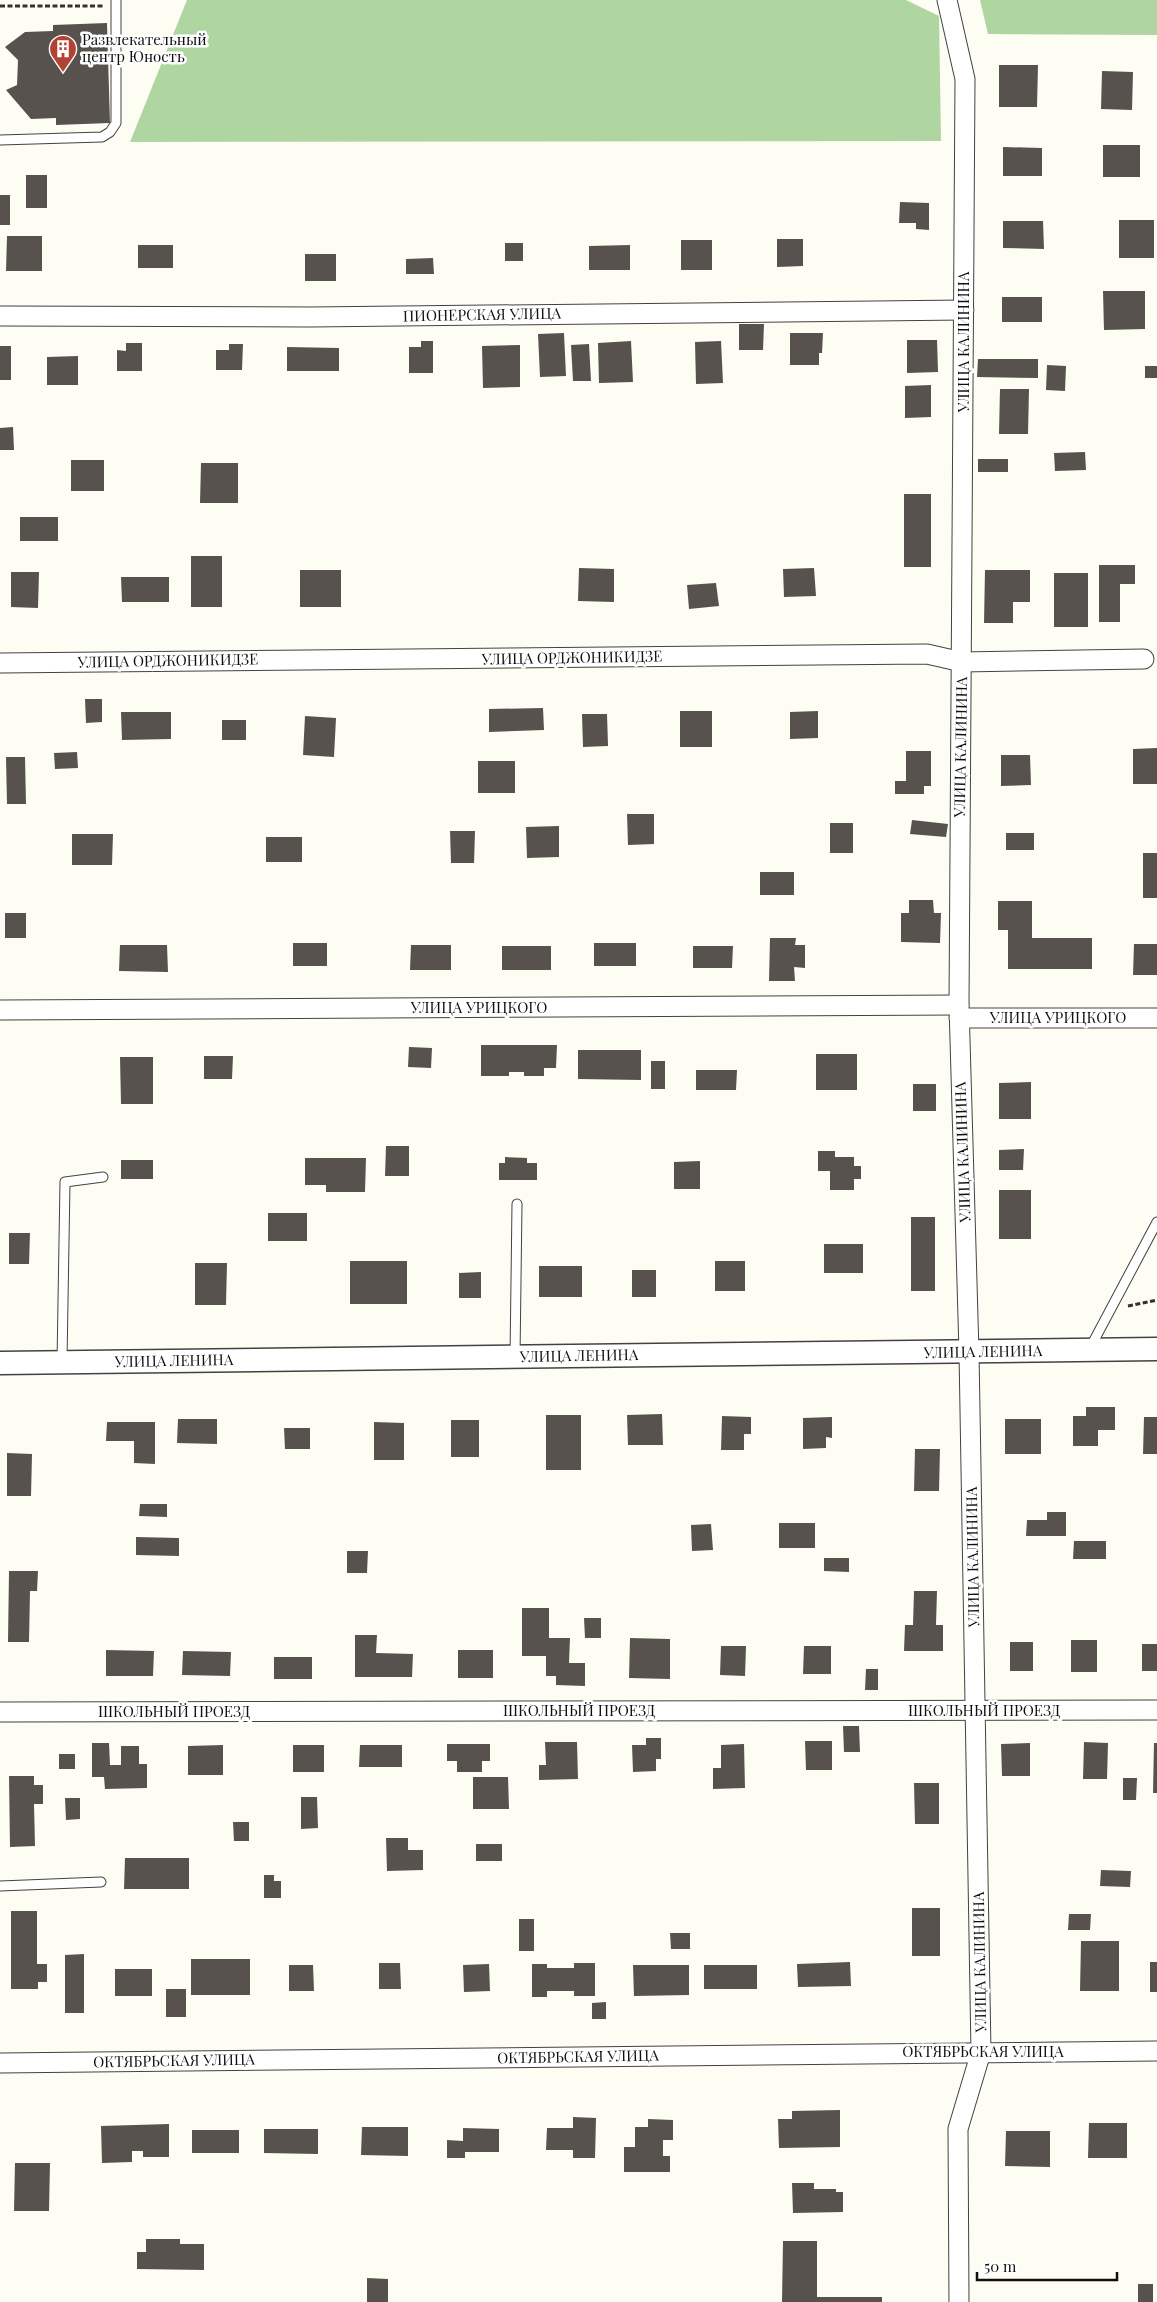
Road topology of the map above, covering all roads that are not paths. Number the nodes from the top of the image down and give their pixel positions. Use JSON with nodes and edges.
{"nodes":[{"id":1,"x":947,"y":0,"type":"edge"},
{"id":2,"x":116,"y":3,"type":"edge"},
{"id":3,"x":0,"y":140,"type":"edge"},
{"id":4,"x":964,"y":310,"type":"junction"},
{"id":5,"x":0,"y":316,"type":"edge"},
{"id":6,"x":1144,"y":659,"type":"dead end"},
{"id":7,"x":962,"y":662,"type":"junction"},
{"id":8,"x":0,"y":663,"type":"edge"},
{"id":9,"x":0,"y":1010,"type":"edge"},
{"id":10,"x":959,"y":1012,"type":"junction"},
{"id":11,"x":1157,"y":1018,"type":"edge"},
{"id":12,"x":103,"y":1177,"type":"dead end"},
{"id":13,"x":517,"y":1204,"type":"dead end"},
{"id":14,"x":1157,"y":1222,"type":"edge"},
{"id":15,"x":1088,"y":1350,"type":"junction"},
{"id":16,"x":1157,"y":1350,"type":"edge"},
{"id":17,"x":969,"y":1352,"type":"junction"},
{"id":18,"x":515,"y":1357,"type":"junction"},
{"id":19,"x":62,"y":1362,"type":"junction"},
{"id":20,"x":0,"y":1363,"type":"edge"},
{"id":21,"x":1157,"y":1710,"type":"edge"},
{"id":22,"x":976,"y":1711,"type":"junction"},
{"id":23,"x":0,"y":1712,"type":"edge"},
{"id":24,"x":101,"y":1882,"type":"dead end"},
{"id":25,"x":0,"y":1886,"type":"edge"},
{"id":26,"x":981,"y":2052,"type":"junction"},
{"id":27,"x":1157,"y":2052,"type":"edge"},
{"id":28,"x":0,"y":2063,"type":"edge"},
{"id":29,"x":959,"y":2302,"type":"edge"}],
"edges":[{"from":1,"to":4,"type":"street","name":"УЛИЦА КАЛИНИНА"},
{"from":2,"to":3,"type":"lane"},
{"from":4,"to":5,"type":"street","name":"ПИОНЕРСКАЯ УЛИЦА"},
{"from":4,"to":7,"type":"street","name":"УЛИЦА КАЛИНИНА"},
{"from":6,"to":7,"type":"street","name":"УЛИЦА ОРДЖОНИКИДЗЕ"},
{"from":7,"to":8,"type":"street","name":"УЛИЦА ОРДЖОНИКИДЗЕ"},
{"from":7,"to":10,"type":"street","name":"УЛИЦА КАЛИНИНА"},
{"from":9,"to":10,"type":"street","name":"УЛИЦА УРИЦКОГО"},
{"from":10,"to":11,"type":"street","name":"УЛИЦА УРИЦКОГО"},
{"from":10,"to":17,"type":"street","name":"УЛИЦА КАЛИНИНА"},
{"from":12,"to":19,"type":"lane"},
{"from":13,"to":18,"type":"lane"},
{"from":14,"to":15,"type":"lane"},
{"from":15,"to":16,"type":"street","name":"УЛИЦА ЛЕНИНА"},
{"from":15,"to":17,"type":"street","name":"УЛИЦА ЛЕНИНА"},
{"from":17,"to":18,"type":"street","name":"УЛИЦА ЛЕНИНА"},
{"from":17,"to":22,"type":"street","name":"УЛИЦА КАЛИНИНА"},
{"from":18,"to":19,"type":"street","name":"УЛИЦА ЛЕНИНА"},
{"from":19,"to":20,"type":"street","name":"УЛИЦА ЛЕНИНА"},
{"from":21,"to":22,"type":"street","name":"ШКОЛЬНЫЙ ПРОЕЗД"},
{"from":22,"to":23,"type":"street","name":"ШКОЛЬНЫЙ ПРОЕЗД"},
{"from":22,"to":26,"type":"street","name":"УЛИЦА КАЛИНИНА"},
{"from":24,"to":25,"type":"lane"},
{"from":26,"to":27,"type":"street","name":"ОКТЯБРЬСКАЯ УЛИЦА"},
{"from":26,"to":28,"type":"street","name":"ОКТЯБРЬСКАЯ УЛИЦА"},
{"from":26,"to":29,"type":"street","name":"УЛИЦА КАЛИНИНА"}]}
